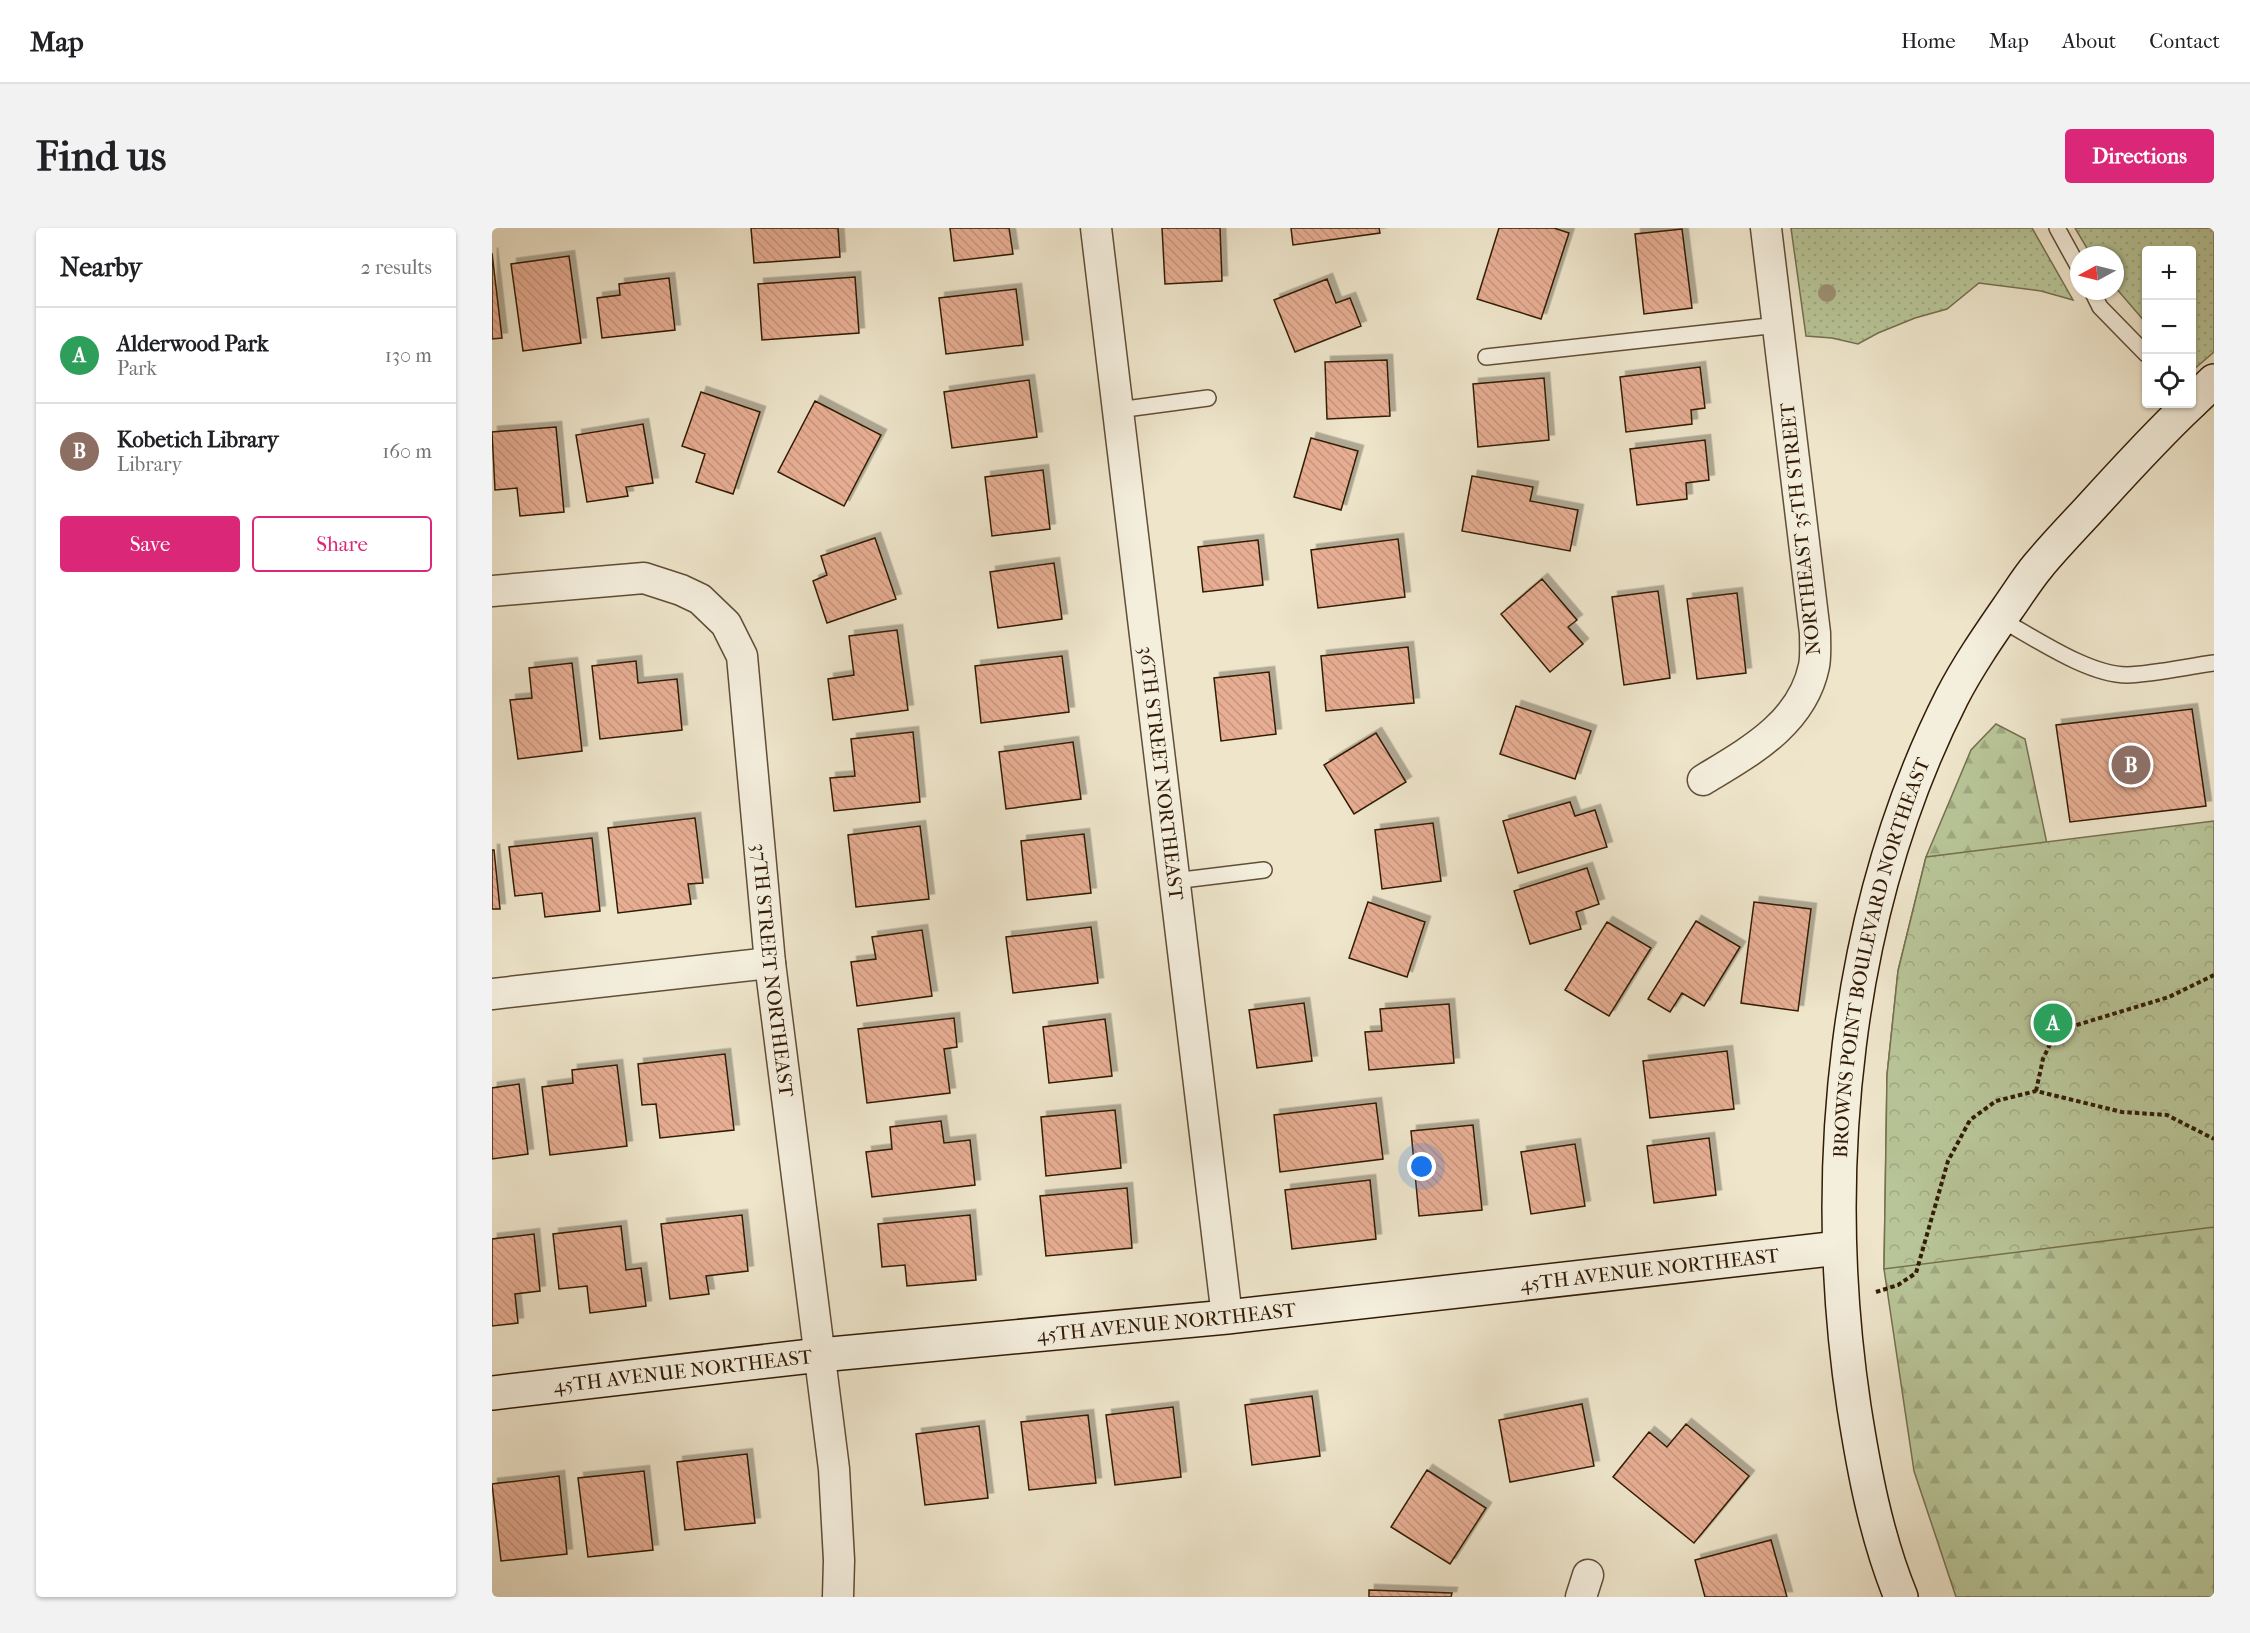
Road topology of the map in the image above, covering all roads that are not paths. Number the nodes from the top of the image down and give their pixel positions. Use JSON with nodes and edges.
{"nodes":[{"id":1,"x":1096,"y":228,"type":"edge"},
{"id":2,"x":1766,"y":228,"type":"edge"},
{"id":3,"x":2057,"y":228,"type":"edge"},
{"id":4,"x":2070,"y":252,"type":"edge"},
{"id":5,"x":2096,"y":300,"type":"edge"},
{"id":6,"x":1778,"y":325,"type":"junction"},
{"id":7,"x":2142,"y":350,"type":"edge"},
{"id":8,"x":1485,"y":357,"type":"dead end"},
{"id":9,"x":2214,"y":381,"type":"edge"},
{"id":10,"x":2196,"y":397,"type":"edge"},
{"id":11,"x":1208,"y":398,"type":"dead end"},
{"id":12,"x":2185,"y":408,"type":"edge"},
{"id":13,"x":1118,"y":410,"type":"junction"},
{"id":14,"x":492,"y":591,"type":"edge"},
{"id":15,"x":2001,"y":619,"type":"junction"},
{"id":16,"x":2214,"y":663,"type":"edge"},
{"id":17,"x":1703,"y":780,"type":"dead end"},
{"id":18,"x":1264,"y":870,"type":"dead end"},
{"id":19,"x":1174,"y":881,"type":"junction"},
{"id":20,"x":770,"y":963,"type":"junction"},
{"id":21,"x":492,"y":994,"type":"edge"},
{"id":22,"x":1839,"y":1248,"type":"junction"},
{"id":23,"x":1227,"y":1317,"type":"junction"},
{"id":24,"x":820,"y":1355,"type":"junction"},
{"id":25,"x":492,"y":1393,"type":"edge"},
{"id":26,"x":838,"y":1597,"type":"edge"},
{"id":27,"x":1901,"y":1597,"type":"edge"}],
"edges":[{"from":1,"to":13,"type":"street","name":"36TH STREET NORTHEAST"},
{"from":2,"to":6,"type":"street","name":"NORTHEAST 35TH STREET"},
{"from":3,"to":4,"type":"lane"},
{"from":5,"to":7,"type":"lane"},
{"from":6,"to":8,"type":"lane"},
{"from":6,"to":17,"type":"street","name":"NORTHEAST 35TH STREET"},
{"from":9,"to":10,"type":"street","name":"BROWNS POINT BOULEVARD NORTHEAST"},
{"from":11,"to":13,"type":"lane"},
{"from":12,"to":15,"type":"street","name":"BROWNS POINT BOULEVARD NORTHEAST"},
{"from":13,"to":19,"type":"street","name":"36TH STREET NORTHEAST"},
{"from":14,"to":20,"type":"street","name":"37TH STREET NORTHEAST"},
{"from":15,"to":16,"type":"lane"},
{"from":15,"to":22,"type":"street","name":"BROWNS POINT BOULEVARD NORTHEAST"},
{"from":18,"to":19,"type":"lane"},
{"from":19,"to":23,"type":"street","name":"36TH STREET NORTHEAST"},
{"from":20,"to":21,"type":"street"},
{"from":20,"to":24,"type":"street","name":"37TH STREET NORTHEAST"},
{"from":22,"to":23,"type":"street","name":"45TH AVENUE NORTHEAST"},
{"from":22,"to":27,"type":"street","name":"BROWNS POINT BOULEVARD NORTHEAST"},
{"from":23,"to":24,"type":"street","name":"45TH AVENUE NORTHEAST"},
{"from":24,"to":25,"type":"street","name":"45TH AVENUE NORTHEAST"},
{"from":24,"to":26,"type":"street","name":"37TH STREET NORTHEAST"}]}
